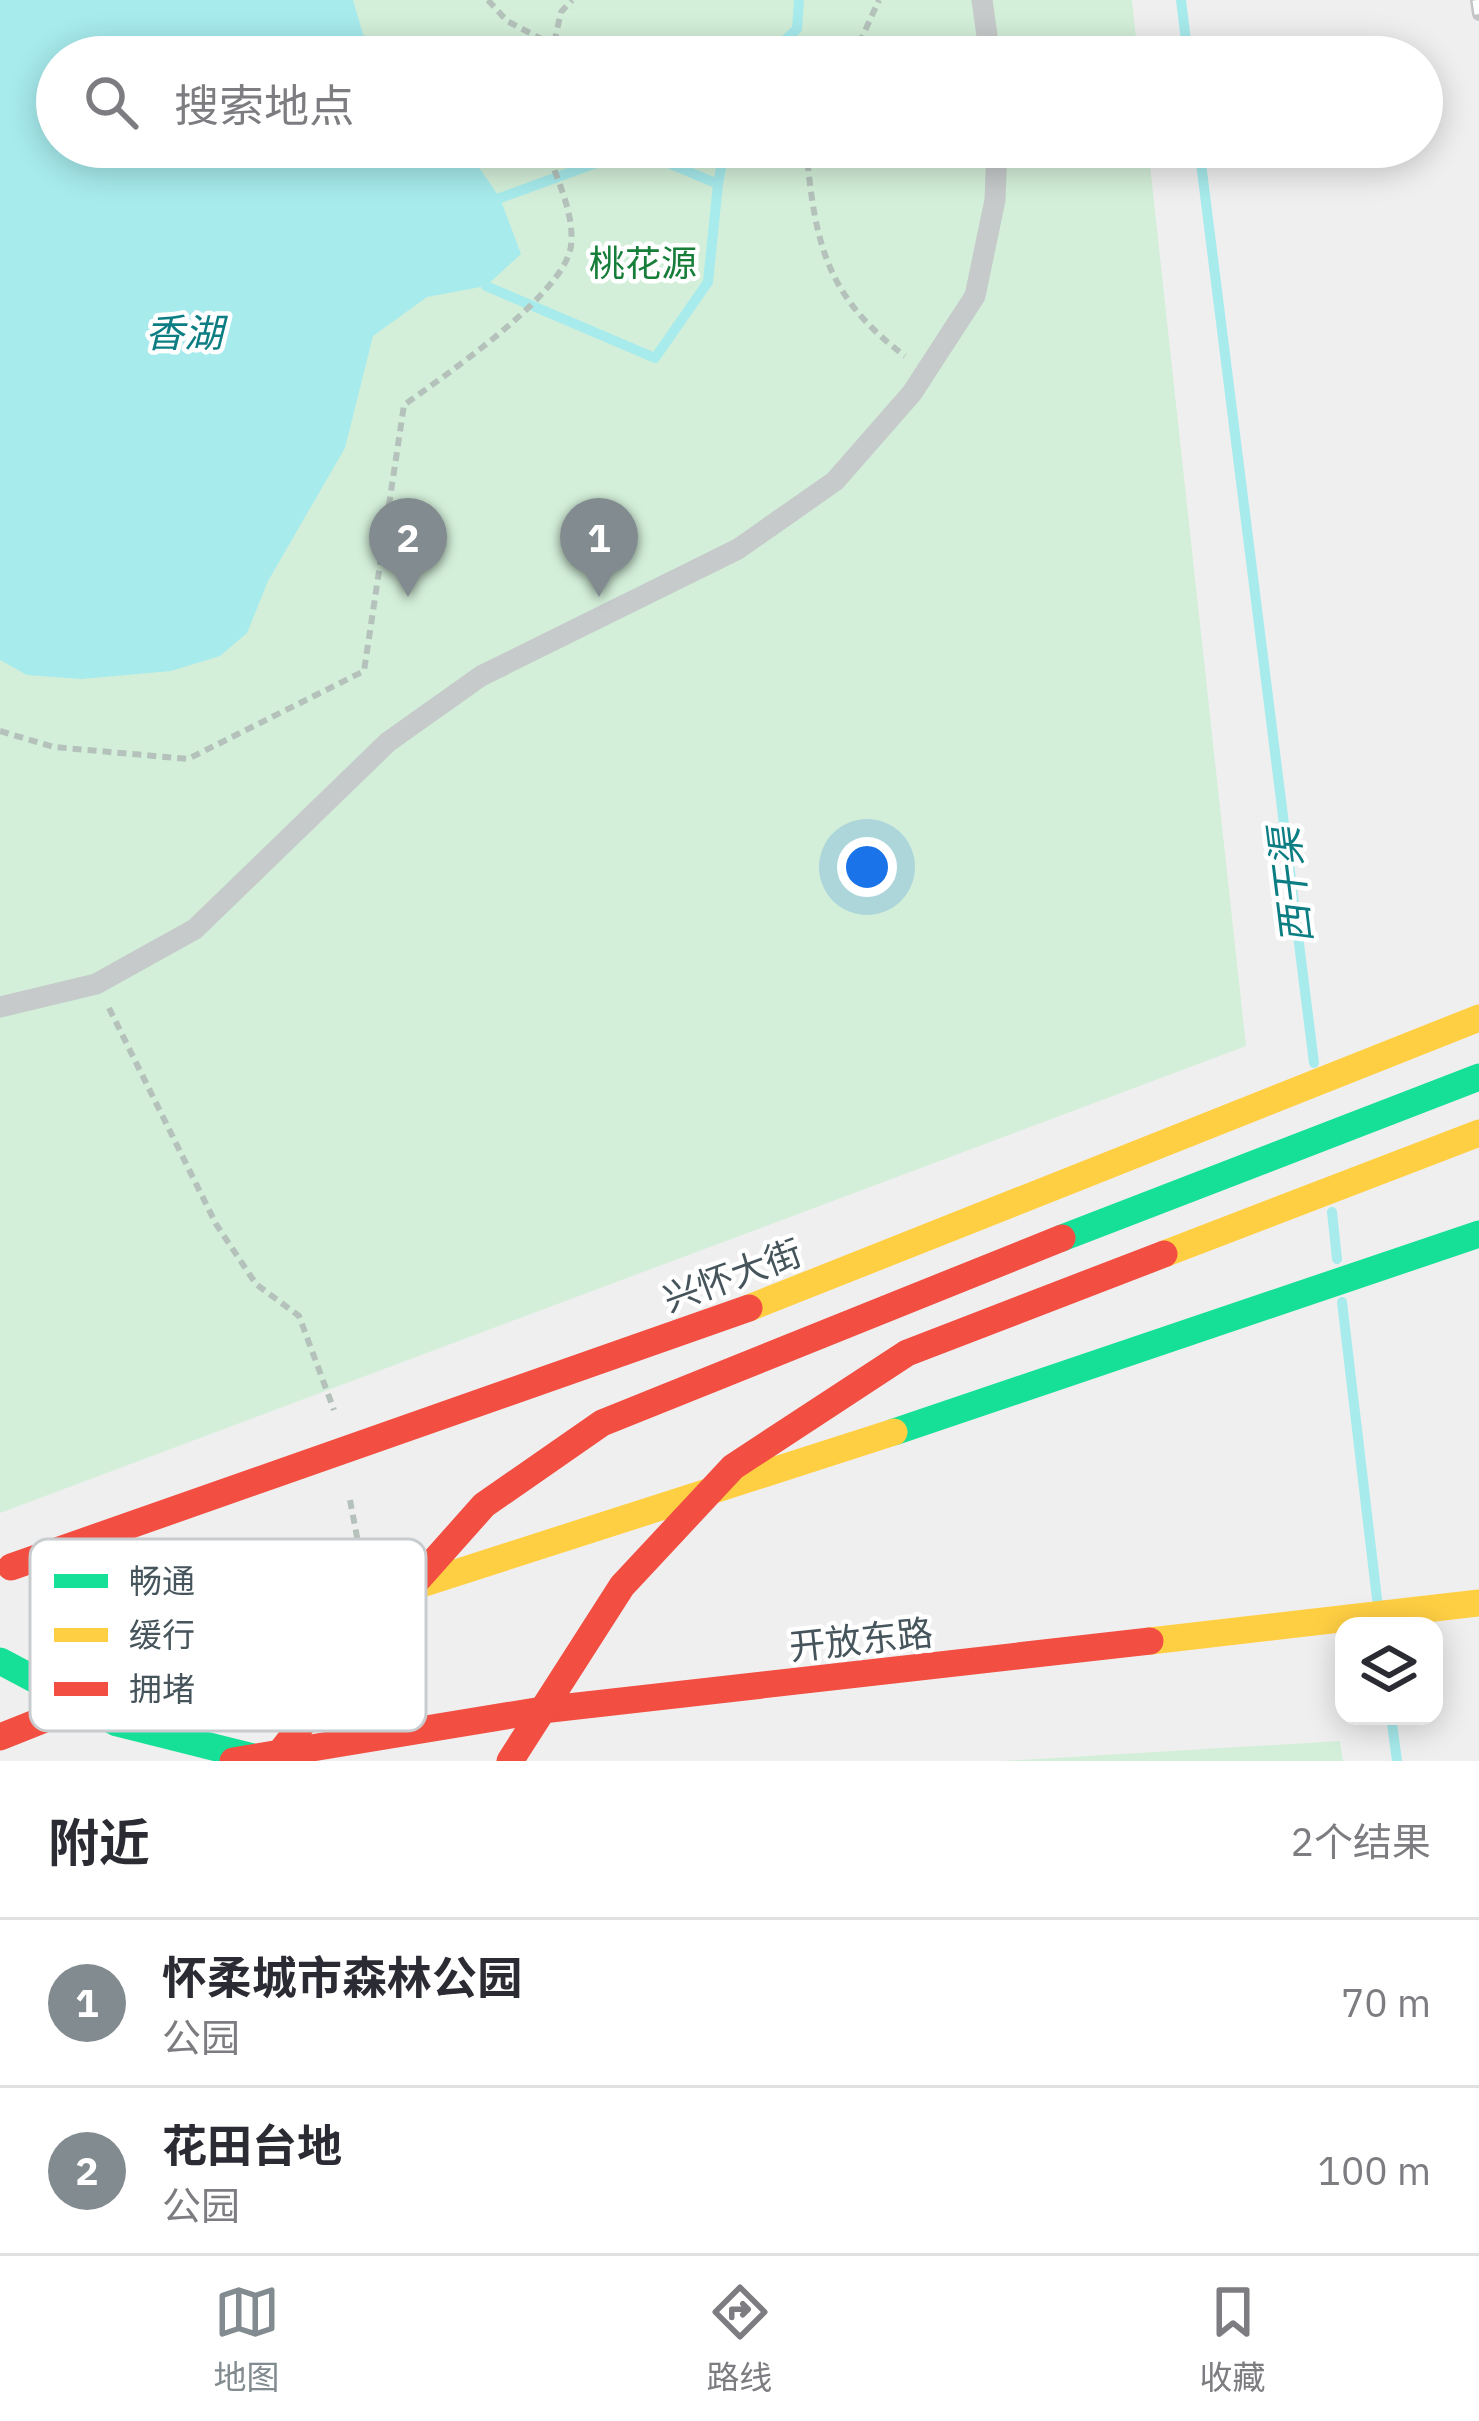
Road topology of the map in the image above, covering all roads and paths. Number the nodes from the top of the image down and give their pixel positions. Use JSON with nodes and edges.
{"nodes":[{"id":1,"x":488,"y":0,"type":"edge"},
{"id":2,"x":572,"y":0,"type":"edge"},
{"id":3,"x":879,"y":0,"type":"edge"},
{"id":4,"x":982,"y":0,"type":"edge"},
{"id":5,"x":538,"y":36,"type":"edge"},
{"id":6,"x":554,"y":36,"type":"edge"},
{"id":7,"x":863,"y":36,"type":"edge"},
{"id":8,"x":987,"y":36,"type":"edge"},
{"id":9,"x":553,"y":168,"type":"edge"},
{"id":10,"x":808,"y":168,"type":"edge"},
{"id":11,"x":996,"y":168,"type":"edge"},
{"id":12,"x":926,"y":372,"type":"junction"},
{"id":13,"x":0,"y":731,"type":"edge"},
{"id":14,"x":96,"y":984,"type":"junction"},
{"id":15,"x":0,"y":1006,"type":"edge"},
{"id":16,"x":1479,"y":1018,"type":"edge"},
{"id":17,"x":1479,"y":1077,"type":"edge"},
{"id":18,"x":1479,"y":1133,"type":"edge"},
{"id":19,"x":1479,"y":1234,"type":"edge"},
{"id":20,"x":338,"y":1430,"type":"dead end"},
{"id":21,"x":349,"y":1491,"type":"dead end"},
{"id":22,"x":94,"y":1539,"type":"edge"},
{"id":23,"x":358,"y":1539,"type":"edge"},
{"id":24,"x":426,"y":1570,"type":"edge"},
{"id":25,"x":426,"y":1585,"type":"edge"},
{"id":26,"x":1479,"y":1603,"type":"edge"},
{"id":27,"x":0,"y":1661,"type":"edge"},
{"id":28,"x":30,"y":1677,"type":"edge"},
{"id":29,"x":30,"y":1725,"type":"edge"},
{"id":30,"x":426,"y":1728,"type":"edge"},
{"id":31,"x":147,"y":1731,"type":"edge"},
{"id":32,"x":280,"y":1731,"type":"edge"},
{"id":33,"x":402,"y":1731,"type":"edge"},
{"id":34,"x":0,"y":1737,"type":"edge"},
{"id":35,"x":254,"y":1760,"type":"edge"},
{"id":36,"x":510,"y":1761,"type":"edge"}],
"edges":[{"from":1,"to":5,"type":"path"},
{"from":2,"to":6,"type":"path"},
{"from":3,"to":7,"type":"path"},
{"from":4,"to":8,"type":"lane"},
{"from":9,"to":13,"type":"path"},
{"from":10,"to":12,"type":"path"},
{"from":11,"to":12,"type":"lane"},
{"from":12,"to":14,"type":"lane"},
{"from":14,"to":15,"type":"lane"},
{"from":14,"to":20,"type":"path"},
{"from":16,"to":22,"type":"main road","name":"兴怀大街","bridge":true},
{"from":17,"to":24,"type":"main road","bridge":true},
{"from":18,"to":36,"type":"main road","bridge":true},
{"from":19,"to":25,"type":"main road","bridge":true},
{"from":21,"to":23,"type":"path"},
{"from":26,"to":30,"type":"main road","name":"开放东路"},
{"from":27,"to":28,"type":"main road"},
{"from":29,"to":34,"type":"main road"},
{"from":31,"to":35,"type":"main road"},
{"from":32,"to":35,"type":"main road","bridge":true},
{"from":33,"to":35,"type":"main road","name":"开放东路"}]}
